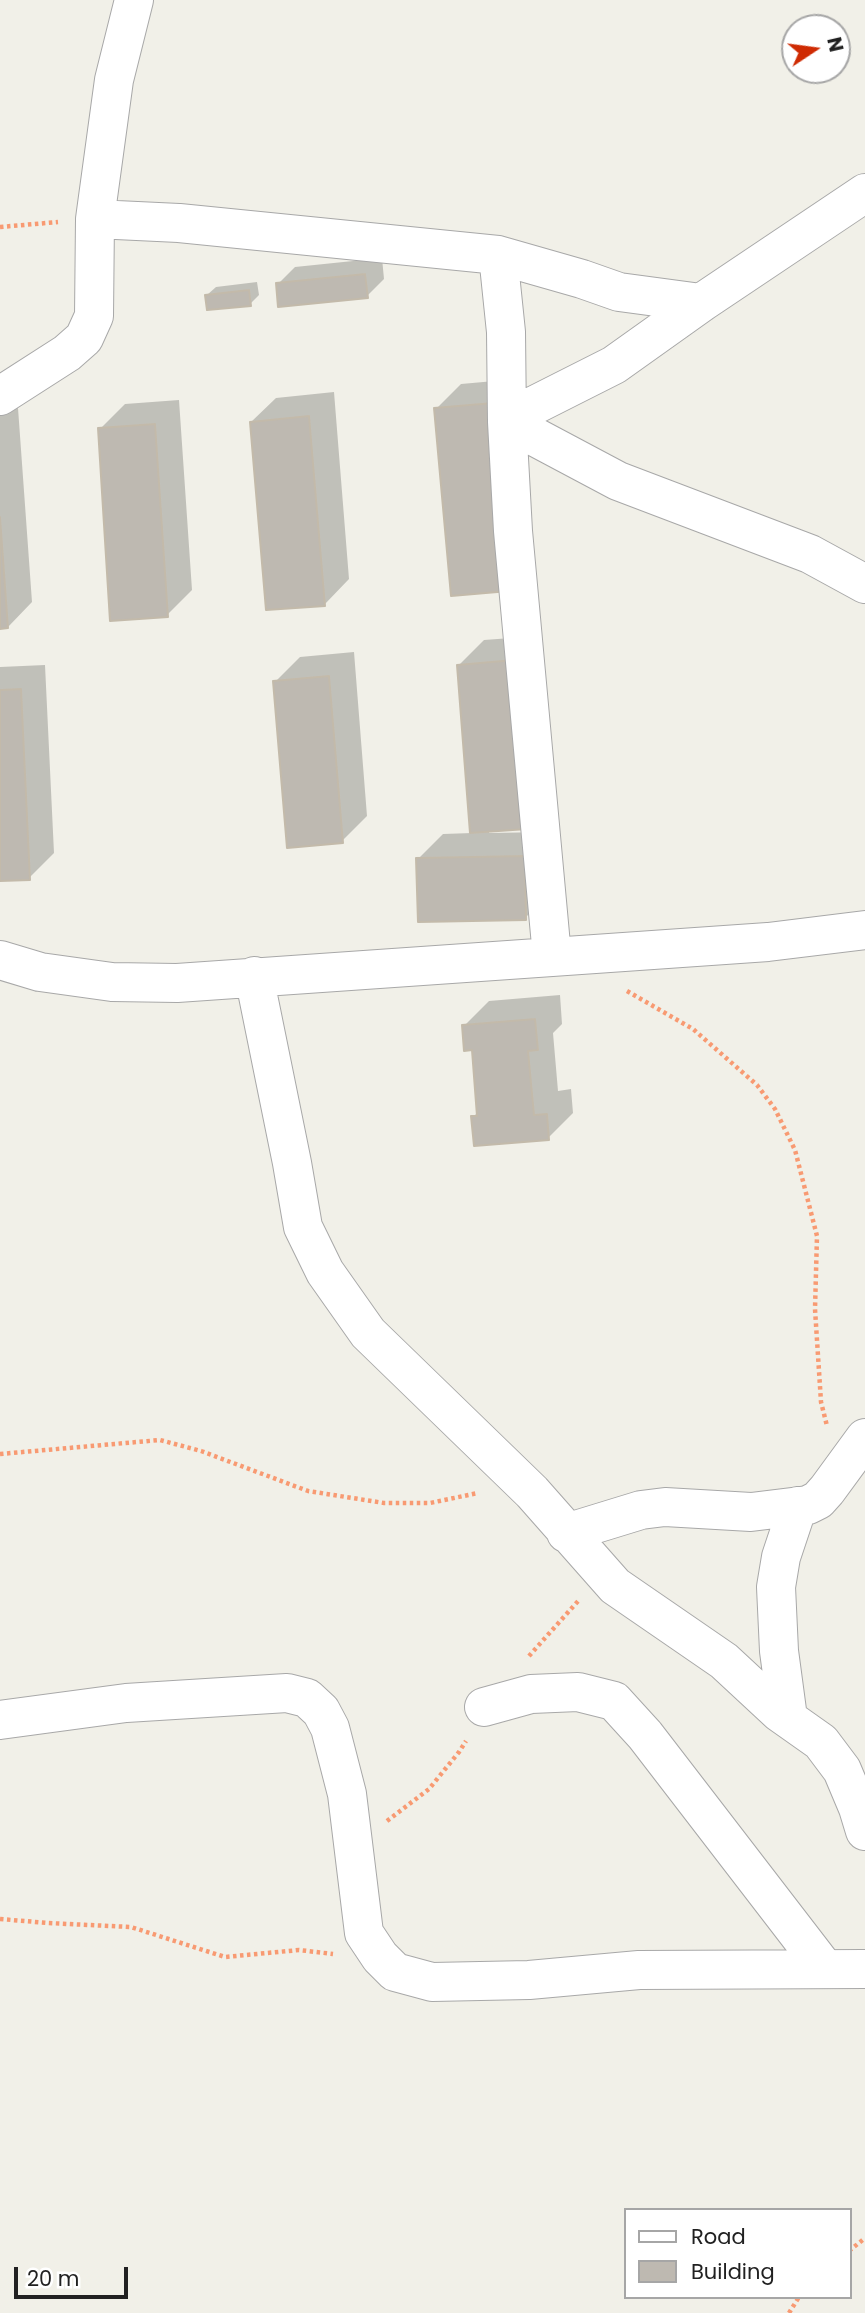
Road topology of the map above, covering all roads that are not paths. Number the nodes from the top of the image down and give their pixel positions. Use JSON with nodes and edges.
{"nodes":[{"id":1,"x":134,"y":0,"type":"edge"},
{"id":2,"x":865,"y":193,"type":"edge"},
{"id":3,"x":94,"y":219,"type":"junction"},
{"id":4,"x":498,"y":255,"type":"junction"},
{"id":5,"x":701,"y":303,"type":"junction"},
{"id":6,"x":0,"y":396,"type":"edge"},
{"id":7,"x":507,"y":421,"type":"junction"},
{"id":8,"x":865,"y":584,"type":"edge"},
{"id":9,"x":865,"y":930,"type":"edge"},
{"id":10,"x":552,"y":956,"type":"junction"},
{"id":11,"x":0,"y":960,"type":"edge"},
{"id":12,"x":254,"y":976,"type":"junction"},
{"id":13,"x":865,"y":1438,"type":"edge"},
{"id":14,"x":798,"y":1506,"type":"junction"},
{"id":15,"x":566,"y":1533,"type":"junction"},
{"id":16,"x":484,"y":1707,"type":"dead end"},
{"id":17,"x":788,"y":1718,"type":"junction"},
{"id":18,"x":0,"y":1720,"type":"edge"},
{"id":19,"x":865,"y":1831,"type":"edge"},
{"id":20,"x":825,"y":1969,"type":"junction"},
{"id":21,"x":865,"y":1969,"type":"edge"}],
"edges":[{"from":1,"to":3,"type":"street"},
{"from":2,"to":5,"type":"street"},
{"from":3,"to":4,"type":"street"},
{"from":3,"to":6,"type":"street"},
{"from":4,"to":5,"type":"street"},
{"from":4,"to":7,"type":"street"},
{"from":5,"to":7,"type":"street"},
{"from":7,"to":8,"type":"street"},
{"from":7,"to":10,"type":"street"},
{"from":9,"to":10,"type":"street"},
{"from":10,"to":12,"type":"street"},
{"from":11,"to":12,"type":"street"},
{"from":12,"to":15,"type":"street"},
{"from":13,"to":14,"type":"street"},
{"from":14,"to":15,"type":"street"},
{"from":14,"to":17,"type":"street"},
{"from":15,"to":17,"type":"street"},
{"from":16,"to":20,"type":"street"},
{"from":17,"to":19,"type":"street"},
{"from":18,"to":20,"type":"street"},
{"from":20,"to":21,"type":"street"}]}
